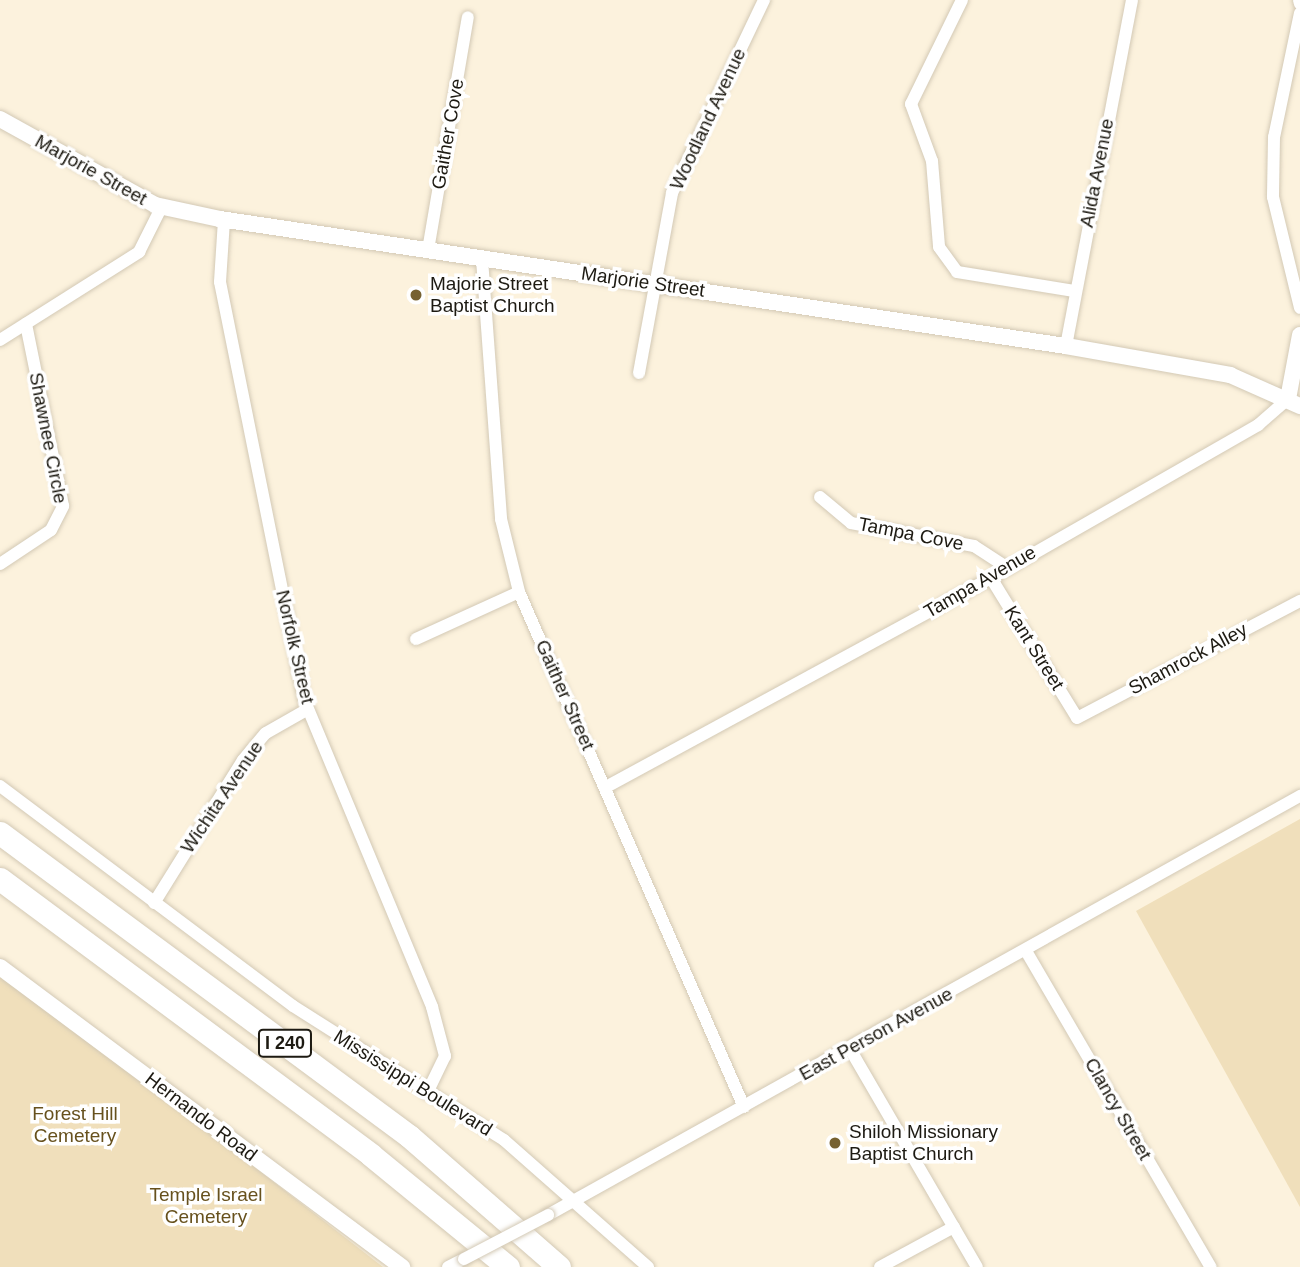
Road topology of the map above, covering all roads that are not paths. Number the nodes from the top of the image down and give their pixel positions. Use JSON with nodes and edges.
{"nodes":[{"id":1,"x":764,"y":0,"type":"edge"},
{"id":2,"x":962,"y":0,"type":"edge"},
{"id":3,"x":1132,"y":0,"type":"edge"},
{"id":4,"x":1300,"y":13,"type":"edge"},
{"id":5,"x":468,"y":17,"type":"dead end"},
{"id":6,"x":0,"y":119,"type":"edge"},
{"id":7,"x":162,"y":206,"type":"junction"},
{"id":8,"x":224,"y":220,"type":"junction"},
{"id":9,"x":428,"y":250,"type":"junction"},
{"id":10,"x":482,"y":259,"type":"junction"},
{"id":11,"x":655,"y":284,"type":"junction"},
{"id":12,"x":1074,"y":291,"type":"junction"},
{"id":13,"x":1300,"y":308,"type":"edge"},
{"id":14,"x":26,"y":324,"type":"junction"},
{"id":15,"x":1300,"y":335,"type":"edge"},
{"id":16,"x":0,"y":340,"type":"edge"},
{"id":17,"x":1066,"y":346,"type":"junction"},
{"id":18,"x":639,"y":373,"type":"dead end"},
{"id":19,"x":1294,"y":403,"type":"edge"},
{"id":20,"x":820,"y":497,"type":"dead end"},
{"id":21,"x":0,"y":564,"type":"edge"},
{"id":22,"x":1006,"y":567,"type":"junction"},
{"id":23,"x":991,"y":578,"type":"junction"},
{"id":24,"x":519,"y":592,"type":"junction"},
{"id":25,"x":1300,"y":601,"type":"edge"},
{"id":26,"x":416,"y":639,"type":"dead end"},
{"id":27,"x":308,"y":709,"type":"junction"},
{"id":28,"x":1077,"y":718,"type":"joint"},
{"id":29,"x":0,"y":786,"type":"edge"},
{"id":30,"x":606,"y":787,"type":"junction"},
{"id":31,"x":1300,"y":796,"type":"edge"},
{"id":32,"x":0,"y":833,"type":"edge"},
{"id":33,"x":0,"y":879,"type":"edge"},
{"id":34,"x":154,"y":903,"type":"junction"},
{"id":35,"x":1026,"y":951,"type":"junction"},
{"id":36,"x":0,"y":967,"type":"edge"},
{"id":37,"x":850,"y":1049,"type":"junction"},
{"id":38,"x":427,"y":1093,"type":"junction"},
{"id":39,"x":744,"y":1107,"type":"junction"},
{"id":40,"x":576,"y":1200,"type":"junction"},
{"id":41,"x":954,"y":1227,"type":"junction"},
{"id":42,"x":402,"y":1267,"type":"edge"},
{"id":43,"x":448,"y":1267,"type":"edge"},
{"id":44,"x":508,"y":1267,"type":"edge"},
{"id":45,"x":559,"y":1267,"type":"edge"},
{"id":46,"x":648,"y":1267,"type":"edge"},
{"id":47,"x":880,"y":1267,"type":"edge"},
{"id":48,"x":977,"y":1267,"type":"edge"},
{"id":49,"x":1211,"y":1267,"type":"edge"}],
"edges":[{"from":1,"to":11,"type":"street","name":"Woodland Avenue"},
{"from":2,"to":12,"type":"street"},
{"from":3,"to":12,"type":"street","name":"Alida Avenue"},
{"from":4,"to":13,"type":"street"},
{"from":5,"to":9,"type":"street","name":"Gaither Cove"},
{"from":6,"to":7,"type":"street","name":"Marjorie Street"},
{"from":7,"to":8,"type":"street","name":"Marjorie Street"},
{"from":7,"to":14,"type":"street"},
{"from":8,"to":9,"type":"street","name":"Marjorie Street"},
{"from":8,"to":27,"type":"street","name":"Norfolk Street"},
{"from":9,"to":10,"type":"street","name":"Marjorie Street"},
{"from":10,"to":11,"type":"street","name":"Marjorie Street"},
{"from":10,"to":24,"type":"street","name":"Gaither Street"},
{"from":11,"to":17,"type":"street","name":"Marjorie Street"},
{"from":11,"to":18,"type":"street","name":"Woodland Avenue"},
{"from":12,"to":17,"type":"street","name":"Alida Avenue"},
{"from":14,"to":16,"type":"street"},
{"from":14,"to":21,"type":"street","name":"Shawnee Circle"},
{"from":15,"to":19,"type":"street"},
{"from":17,"to":19,"type":"street","name":"Marjorie Street"},
{"from":19,"to":22,"type":"street","name":"Tampa Avenue"},
{"from":20,"to":22,"type":"street","name":"Tampa Cove"},
{"from":22,"to":23,"type":"street","name":"Tampa Avenue"},
{"from":23,"to":28,"type":"street","name":"Kant Street"},
{"from":23,"to":30,"type":"street","name":"Tampa Avenue"},
{"from":24,"to":26,"type":"street"},
{"from":24,"to":30,"type":"street","name":"Gaither Street"},
{"from":25,"to":28,"type":"street","name":"Shamrock Alley"},
{"from":27,"to":34,"type":"street","name":"Wichita Avenue"},
{"from":27,"to":38,"type":"street","name":"Norfolk Street"},
{"from":29,"to":34,"type":"street","name":"Mississippi Boulevard"},
{"from":30,"to":39,"type":"street","name":"Gaither Street"},
{"from":31,"to":35,"type":"street","name":"East Person Avenue"},
{"from":32,"to":45,"type":"highway","number":"I 240"},
{"from":33,"to":44,"type":"highway","number":"I 240"},
{"from":34,"to":38,"type":"street","name":"Mississippi Boulevard"},
{"from":35,"to":37,"type":"street","name":"East Person Avenue"},
{"from":35,"to":49,"type":"street","name":"Clancy Street"},
{"from":36,"to":42,"type":"street","name":"Hernando Road"},
{"from":37,"to":39,"type":"street","name":"East Person Avenue"},
{"from":37,"to":41,"type":"street"},
{"from":38,"to":40,"type":"street","name":"Mississippi Boulevard"},
{"from":39,"to":40,"type":"street","name":"East Person Avenue"},
{"from":40,"to":43,"type":"street","name":"East Person Avenue","bridge":true},
{"from":40,"to":46,"type":"street","name":"Mississippi Boulevard"},
{"from":41,"to":47,"type":"street"},
{"from":41,"to":48,"type":"street"}]}
